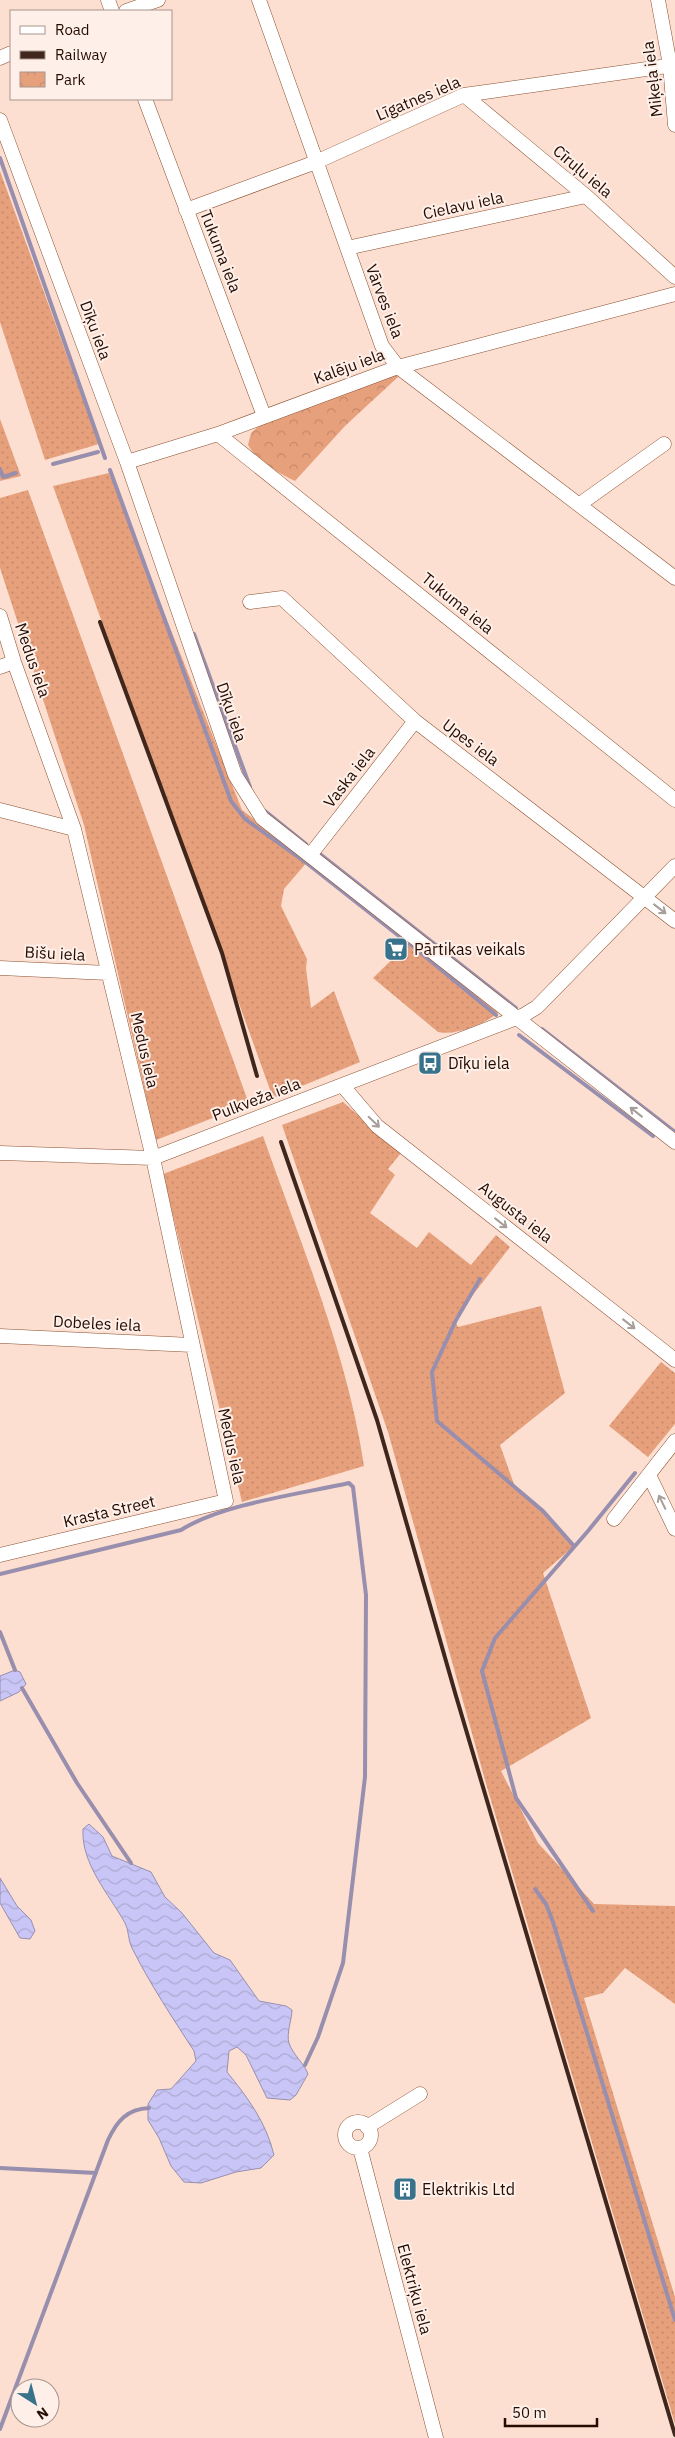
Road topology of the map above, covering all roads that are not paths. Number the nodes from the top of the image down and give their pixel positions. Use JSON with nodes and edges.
{"nodes":[{"id":1,"x":158,"y":0,"type":"edge"},
{"id":2,"x":260,"y":0,"type":"edge"},
{"id":3,"x":658,"y":0,"type":"edge"},
{"id":4,"x":129,"y":10,"type":"edge"},
{"id":5,"x":672,"y":65,"type":"edge"},
{"id":6,"x":464,"y":95,"type":"junction"},
{"id":7,"x":145,"y":100,"type":"edge"},
{"id":8,"x":0,"y":120,"type":"edge"},
{"id":9,"x":675,"y":125,"type":"edge"},
{"id":10,"x":316,"y":162,"type":"junction"},
{"id":11,"x":586,"y":196,"type":"junction"},
{"id":12,"x":186,"y":210,"type":"junction"},
{"id":13,"x":347,"y":248,"type":"junction"},
{"id":14,"x":675,"y":277,"type":"edge"},
{"id":15,"x":675,"y":294,"type":"edge"},
{"id":16,"x":398,"y":367,"type":"junction"},
{"id":17,"x":264,"y":416,"type":"junction"},
{"id":18,"x":218,"y":434,"type":"junction"},
{"id":19,"x":664,"y":444,"type":"dead end"},
{"id":20,"x":126,"y":462,"type":"junction"},
{"id":21,"x":580,"y":504,"type":"junction"},
{"id":22,"x":675,"y":578,"type":"edge"},
{"id":23,"x":250,"y":602,"type":"dead end"},
{"id":24,"x":0,"y":616,"type":"edge"},
{"id":25,"x":14,"y":662,"type":"junction"},
{"id":26,"x":0,"y":667,"type":"edge"},
{"id":27,"x":415,"y":722,"type":"junction"},
{"id":28,"x":675,"y":800,"type":"edge"},
{"id":29,"x":0,"y":810,"type":"edge"},
{"id":30,"x":74,"y":829,"type":"junction"},
{"id":31,"x":311,"y":854,"type":"junction"},
{"id":32,"x":675,"y":866,"type":"edge"},
{"id":33,"x":644,"y":897,"type":"junction"},
{"id":34,"x":675,"y":921,"type":"edge"},
{"id":35,"x":0,"y":968,"type":"edge"},
{"id":36,"x":108,"y":973,"type":"junction"},
{"id":37,"x":515,"y":1018,"type":"junction"},
{"id":38,"x":342,"y":1085,"type":"junction"},
{"id":39,"x":675,"y":1142,"type":"edge"},
{"id":40,"x":0,"y":1153,"type":"edge"},
{"id":41,"x":152,"y":1158,"type":"junction"},
{"id":42,"x":0,"y":1336,"type":"edge"},
{"id":43,"x":192,"y":1345,"type":"junction"},
{"id":44,"x":675,"y":1360,"type":"edge"},
{"id":45,"x":675,"y":1441,"type":"edge"},
{"id":46,"x":649,"y":1475,"type":"junction"},
{"id":47,"x":226,"y":1501,"type":"joint"},
{"id":48,"x":614,"y":1519,"type":"dead end"},
{"id":49,"x":675,"y":1530,"type":"edge"},
{"id":50,"x":0,"y":1555,"type":"edge"},
{"id":51,"x":420,"y":2094,"type":"dead end"},
{"id":52,"x":367,"y":2127,"type":"junction"},
{"id":53,"x":360,"y":2148,"type":"junction"},
{"id":54,"x":436,"y":2438,"type":"edge"}],
"edges":[{"from":1,"to":4,"type":"street"},
{"from":2,"to":10,"type":"street","name":"Vārves iela"},
{"from":3,"to":5,"type":"street","name":"Miķeļa iela"},
{"from":5,"to":6,"type":"street","name":"Līgatnes iela"},
{"from":5,"to":9,"type":"street","name":"Miķeļa iela"},
{"from":6,"to":10,"type":"street","name":"Līgatnes iela"},
{"from":6,"to":11,"type":"street","name":"Cīruļu iela"},
{"from":7,"to":12,"type":"street","name":"Tukuma iela"},
{"from":8,"to":20,"type":"street","name":"Dīķu iela"},
{"from":10,"to":12,"type":"street","name":"Līgatnes iela"},
{"from":10,"to":13,"type":"street","name":"Vārves iela"},
{"from":11,"to":13,"type":"street","name":"Cielavu iela"},
{"from":11,"to":14,"type":"street","name":"Cīruļu iela"},
{"from":12,"to":17,"type":"street","name":"Tukuma iela"},
{"from":13,"to":16,"type":"street","name":"Vārves iela"},
{"from":15,"to":16,"type":"street","name":"Kalēju iela"},
{"from":16,"to":17,"type":"street","name":"Kalēju iela"},
{"from":16,"to":21,"type":"street","name":"Vārves iela"},
{"from":17,"to":18,"type":"street","name":"Kalēju iela"},
{"from":18,"to":20,"type":"street","name":"Kalēju iela"},
{"from":18,"to":28,"type":"street","name":"Tukuma iela"},
{"from":19,"to":21,"type":"street"},
{"from":20,"to":31,"type":"street","name":"Dīķu iela"},
{"from":21,"to":22,"type":"street","name":"Vārves iela"},
{"from":23,"to":27,"type":"street","name":"Upes iela"},
{"from":24,"to":25,"type":"street","name":"Medus iela"},
{"from":25,"to":26,"type":"street"},
{"from":25,"to":30,"type":"street","name":"Medus iela"},
{"from":27,"to":31,"type":"street","name":"Vaska iela"},
{"from":27,"to":33,"type":"street","name":"Upes iela"},
{"from":29,"to":30,"type":"street"},
{"from":30,"to":36,"type":"street","name":"Medus iela"},
{"from":31,"to":37,"type":"street","name":"Dīķu iela"},
{"from":32,"to":33,"type":"street","name":"Pulkveža iela"},
{"from":33,"to":34,"type":"street","name":"Upes iela","one_way":true},
{"from":33,"to":37,"type":"street","name":"Pulkveža iela"},
{"from":35,"to":36,"type":"street","name":"Bišu iela"},
{"from":36,"to":41,"type":"street","name":"Medus iela"},
{"from":37,"to":38,"type":"street","name":"Pulkveža iela"},
{"from":39,"to":37,"type":"street","name":"Dīķu iela","one_way":true},
{"from":38,"to":41,"type":"street","name":"Pulkveža iela"},
{"from":38,"to":44,"type":"street","name":"Augusta iela","one_way":true},
{"from":40,"to":41,"type":"street","name":"Pulkveža iela"},
{"from":41,"to":43,"type":"street","name":"Medus iela"},
{"from":42,"to":43,"type":"street","name":"Dobeles iela"},
{"from":43,"to":47,"type":"street","name":"Medus iela"},
{"from":45,"to":46,"type":"street"},
{"from":46,"to":48,"type":"street"},
{"from":49,"to":46,"type":"street","one_way":true},
{"from":47,"to":50,"type":"street","name":"Krasta Street"},
{"from":51,"to":52,"type":"street","name":"Elektriķu iela"},
{"from":52,"to":53,"type":"street"},
{"from":52,"to":53,"type":"street","name":"Elektriķu iela"},
{"from":53,"to":54,"type":"street","name":"Elektriķu iela"}]}
